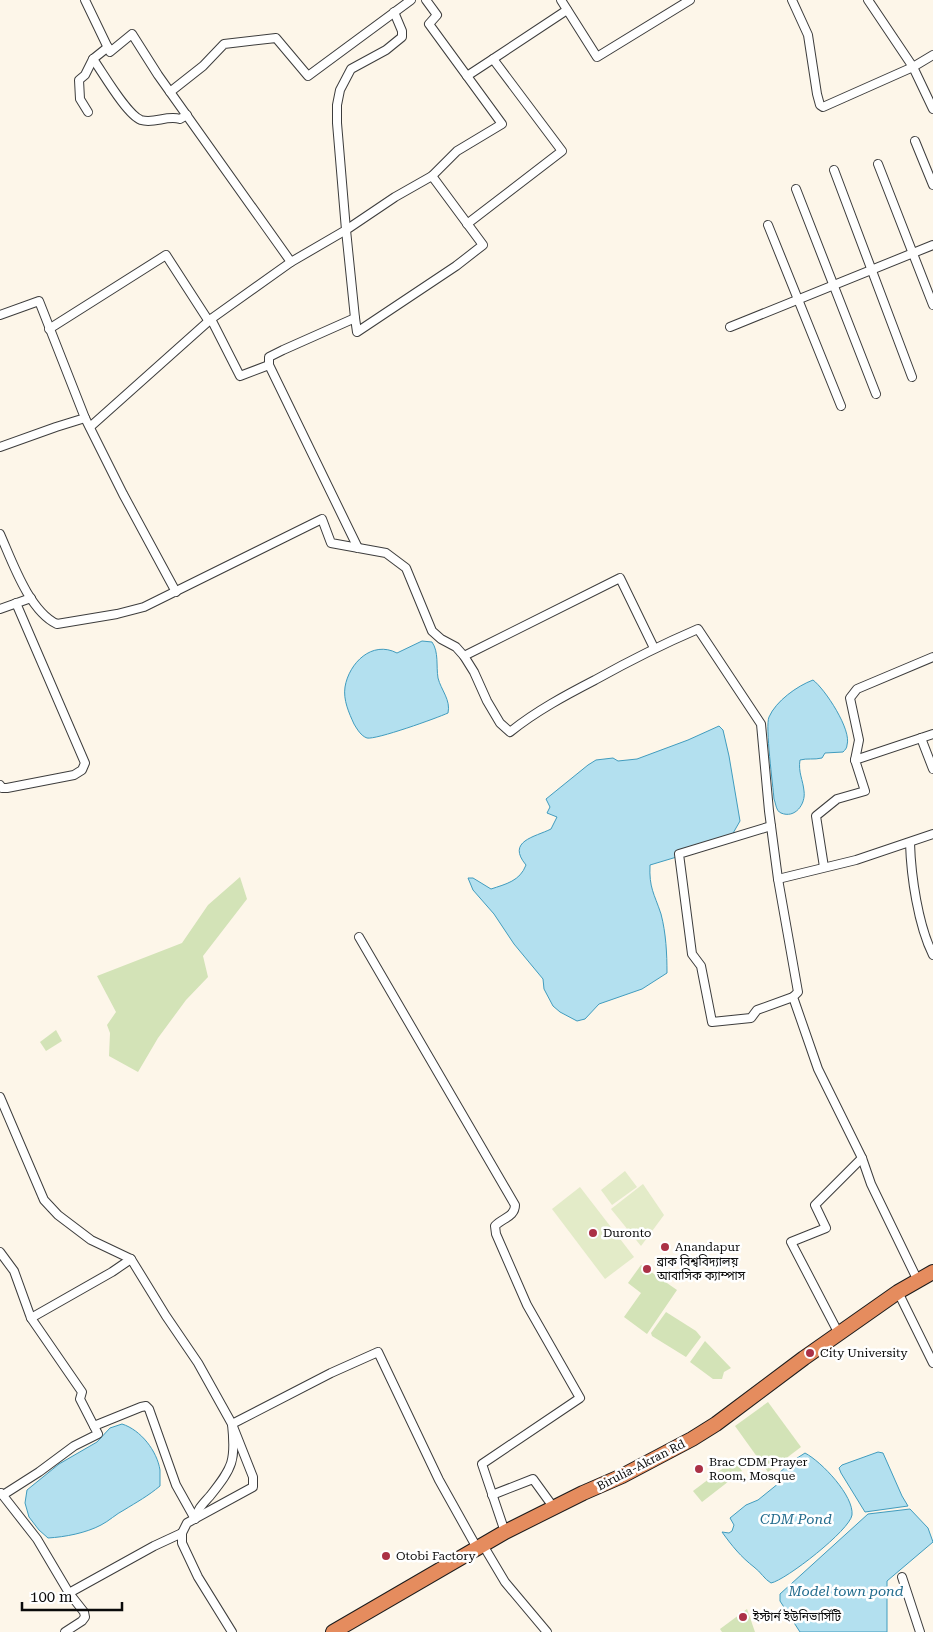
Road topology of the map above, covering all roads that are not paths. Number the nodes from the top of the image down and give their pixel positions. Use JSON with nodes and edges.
{"nodes":[{"id":1,"x":85,"y":0,"type":"edge"},
{"id":2,"x":411,"y":0,"type":"edge"},
{"id":3,"x":426,"y":0,"type":"edge"},
{"id":4,"x":560,"y":0,"type":"edge"},
{"id":5,"x":690,"y":0,"type":"edge"},
{"id":6,"x":792,"y":0,"type":"edge"},
{"id":7,"x":868,"y":0,"type":"edge"},
{"id":8,"x":567,"y":10,"type":"junction"},
{"id":9,"x":394,"y":12,"type":"junction"},
{"id":10,"x":108,"y":47,"type":"junction"},
{"id":11,"x":933,"y":55,"type":"edge"},
{"id":12,"x":93,"y":59,"type":"junction"},
{"id":13,"x":493,"y":59,"type":"junction"},
{"id":14,"x":913,"y":67,"type":"junction"},
{"id":15,"x":467,"y":76,"type":"junction"},
{"id":16,"x":170,"y":92,"type":"junction"},
{"id":17,"x":933,"y":109,"type":"edge"},
{"id":18,"x":88,"y":112,"type":"dead end"},
{"id":19,"x":187,"y":115,"type":"junction"},
{"id":20,"x":915,"y":141,"type":"dead end"},
{"id":21,"x":878,"y":164,"type":"dead end"},
{"id":22,"x":834,"y":170,"type":"dead end"},
{"id":23,"x":432,"y":176,"type":"junction"},
{"id":24,"x":933,"y":185,"type":"edge"},
{"id":25,"x":796,"y":189,"type":"dead end"},
{"id":26,"x":467,"y":224,"type":"junction"},
{"id":27,"x":768,"y":225,"type":"dead end"},
{"id":28,"x":346,"y":230,"type":"junction"},
{"id":29,"x":933,"y":245,"type":"edge"},
{"id":30,"x":913,"y":254,"type":"junction"},
{"id":31,"x":291,"y":262,"type":"junction"},
{"id":32,"x":872,"y":270,"type":"junction"},
{"id":33,"x":834,"y":285,"type":"junction"},
{"id":34,"x":797,"y":300,"type":"junction"},
{"id":35,"x":933,"y":305,"type":"edge"},
{"id":36,"x":0,"y":315,"type":"edge"},
{"id":37,"x":355,"y":318,"type":"junction"},
{"id":38,"x":209,"y":320,"type":"junction"},
{"id":39,"x":730,"y":327,"type":"dead end"},
{"id":40,"x":50,"y":329,"type":"junction"},
{"id":41,"x":269,"y":365,"type":"junction"},
{"id":42,"x":912,"y":377,"type":"dead end"},
{"id":43,"x":876,"y":394,"type":"dead end"},
{"id":44,"x":841,"y":406,"type":"dead end"},
{"id":45,"x":86,"y":418,"type":"junction"},
{"id":46,"x":90,"y":427,"type":"junction"},
{"id":47,"x":0,"y":447,"type":"edge"},
{"id":48,"x":0,"y":534,"type":"edge"},
{"id":49,"x":358,"y":548,"type":"junction"},
{"id":50,"x":176,"y":592,"type":"junction"},
{"id":51,"x":31,"y":598,"type":"junction"},
{"id":52,"x":16,"y":603,"type":"junction"},
{"id":53,"x":0,"y":609,"type":"edge"},
{"id":54,"x":654,"y":648,"type":"junction"},
{"id":55,"x":464,"y":656,"type":"junction"},
{"id":56,"x":933,"y":657,"type":"edge"},
{"id":57,"x":933,"y":734,"type":"edge"},
{"id":58,"x":921,"y":738,"type":"junction"},
{"id":59,"x":855,"y":760,"type":"junction"},
{"id":60,"x":933,"y":769,"type":"edge"},
{"id":61,"x":0,"y":785,"type":"edge"},
{"id":62,"x":771,"y":826,"type":"junction"},
{"id":63,"x":933,"y":834,"type":"edge"},
{"id":64,"x":910,"y":843,"type":"junction"},
{"id":65,"x":824,"y":867,"type":"junction"},
{"id":66,"x":778,"y":879,"type":"junction"},
{"id":67,"x":358,"y":937,"type":"dead end"},
{"id":68,"x":933,"y":954,"type":"edge"},
{"id":69,"x":793,"y":997,"type":"junction"},
{"id":70,"x":0,"y":1096,"type":"edge"},
{"id":71,"x":862,"y":1158,"type":"junction"},
{"id":72,"x":0,"y":1252,"type":"edge"},
{"id":73,"x":131,"y":1259,"type":"junction"},
{"id":74,"x":933,"y":1272,"type":"edge"},
{"id":75,"x":918,"y":1281,"type":"junction"},
{"id":76,"x":898,"y":1292,"type":"junction"},
{"id":77,"x":32,"y":1318,"type":"junction"},
{"id":78,"x":839,"y":1334,"type":"junction"},
{"id":79,"x":933,"y":1363,"type":"edge"},
{"id":80,"x":232,"y":1424,"type":"junction"},
{"id":81,"x":94,"y":1426,"type":"junction"},
{"id":82,"x":2,"y":1493,"type":"edge"},
{"id":83,"x":492,"y":1496,"type":"junction"},
{"id":84,"x":554,"y":1508,"type":"junction"},
{"id":85,"x":195,"y":1519,"type":"junction"},
{"id":86,"x":505,"y":1532,"type":"junction"},
{"id":87,"x":182,"y":1533,"type":"junction"},
{"id":88,"x":480,"y":1546,"type":"junction"},
{"id":89,"x":902,"y":1577,"type":"dead end"},
{"id":90,"x":70,"y":1593,"type":"junction"},
{"id":91,"x":65,"y":1632,"type":"edge"},
{"id":92,"x":232,"y":1632,"type":"edge"},
{"id":93,"x":333,"y":1632,"type":"edge"},
{"id":94,"x":547,"y":1632,"type":"edge"},
{"id":95,"x":920,"y":1632,"type":"edge"}],
"edges":[{"from":1,"to":10,"type":"street"},
{"from":2,"to":9,"type":"street"},
{"from":3,"to":15,"type":"street"},
{"from":4,"to":8,"type":"street"},
{"from":5,"to":8,"type":"street"},
{"from":6,"to":14,"type":"street"},
{"from":7,"to":14,"type":"street"},
{"from":8,"to":13,"type":"street"},
{"from":9,"to":16,"type":"street"},
{"from":9,"to":28,"type":"street"},
{"from":10,"to":12,"type":"street"},
{"from":10,"to":16,"type":"street"},
{"from":11,"to":14,"type":"street"},
{"from":12,"to":18,"type":"street"},
{"from":12,"to":19,"type":"street"},
{"from":13,"to":15,"type":"street"},
{"from":13,"to":26,"type":"street"},
{"from":14,"to":17,"type":"street"},
{"from":15,"to":23,"type":"street"},
{"from":16,"to":19,"type":"street"},
{"from":19,"to":31,"type":"street"},
{"from":20,"to":24,"type":"street"},
{"from":21,"to":30,"type":"street"},
{"from":22,"to":32,"type":"street"},
{"from":23,"to":26,"type":"street"},
{"from":23,"to":28,"type":"street"},
{"from":25,"to":33,"type":"street"},
{"from":26,"to":37,"type":"street"},
{"from":27,"to":34,"type":"street"},
{"from":28,"to":31,"type":"street"},
{"from":28,"to":37,"type":"street"},
{"from":29,"to":30,"type":"street"},
{"from":30,"to":32,"type":"street"},
{"from":30,"to":35,"type":"street"},
{"from":31,"to":38,"type":"street"},
{"from":32,"to":33,"type":"street"},
{"from":32,"to":42,"type":"street"},
{"from":33,"to":34,"type":"street"},
{"from":33,"to":43,"type":"street"},
{"from":34,"to":39,"type":"street"},
{"from":34,"to":44,"type":"street"},
{"from":36,"to":40,"type":"street"},
{"from":37,"to":41,"type":"street"},
{"from":38,"to":40,"type":"street"},
{"from":38,"to":41,"type":"street"},
{"from":38,"to":46,"type":"street"},
{"from":40,"to":45,"type":"street"},
{"from":41,"to":49,"type":"street"},
{"from":45,"to":46,"type":"street"},
{"from":45,"to":47,"type":"street"},
{"from":46,"to":50,"type":"street"},
{"from":48,"to":51,"type":"street"},
{"from":49,"to":50,"type":"street"},
{"from":49,"to":55,"type":"street"},
{"from":50,"to":51,"type":"street"},
{"from":51,"to":52,"type":"street"},
{"from":52,"to":53,"type":"street"},
{"from":52,"to":61,"type":"street"},
{"from":54,"to":55,"type":"street"},
{"from":54,"to":55,"type":"street"},
{"from":54,"to":62,"type":"street"},
{"from":56,"to":59,"type":"street"},
{"from":57,"to":58,"type":"street"},
{"from":58,"to":59,"type":"street"},
{"from":58,"to":60,"type":"street"},
{"from":59,"to":65,"type":"street"},
{"from":62,"to":66,"type":"street"},
{"from":62,"to":69,"type":"street"},
{"from":63,"to":64,"type":"street"},
{"from":64,"to":65,"type":"street"},
{"from":64,"to":68,"type":"street"},
{"from":65,"to":66,"type":"street"},
{"from":66,"to":69,"type":"street"},
{"from":67,"to":83,"type":"street"},
{"from":69,"to":71,"type":"street"},
{"from":70,"to":73,"type":"street"},
{"from":71,"to":75,"type":"street"},
{"from":71,"to":78,"type":"street"},
{"from":72,"to":77,"type":"street"},
{"from":73,"to":77,"type":"street"},
{"from":73,"to":80,"type":"street"},
{"from":74,"to":75,"type":"highway","name":"Birulia-Akran Rd"},
{"from":75,"to":76,"type":"highway","name":"Birulia-Akran Rd"},
{"from":76,"to":78,"type":"highway","name":"Birulia-Akran Rd"},
{"from":76,"to":79,"type":"street"},
{"from":77,"to":81,"type":"street"},
{"from":78,"to":84,"type":"highway","name":"Birulia-Akran Rd"},
{"from":80,"to":85,"type":"street"},
{"from":80,"to":85,"type":"street"},
{"from":80,"to":88,"type":"street"},
{"from":81,"to":82,"type":"street"},
{"from":81,"to":85,"type":"street"},
{"from":82,"to":90,"type":"street"},
{"from":83,"to":84,"type":"street"},
{"from":83,"to":86,"type":"street"},
{"from":84,"to":86,"type":"highway","name":"Birulia-Akran Rd"},
{"from":85,"to":87,"type":"street"},
{"from":86,"to":88,"type":"highway","name":"Birulia-Akran Rd"},
{"from":87,"to":90,"type":"street"},
{"from":87,"to":92,"type":"street"},
{"from":88,"to":93,"type":"highway","name":"Birulia-Akran Rd"},
{"from":88,"to":94,"type":"street"},
{"from":89,"to":95,"type":"street"},
{"from":90,"to":91,"type":"street"}]}
